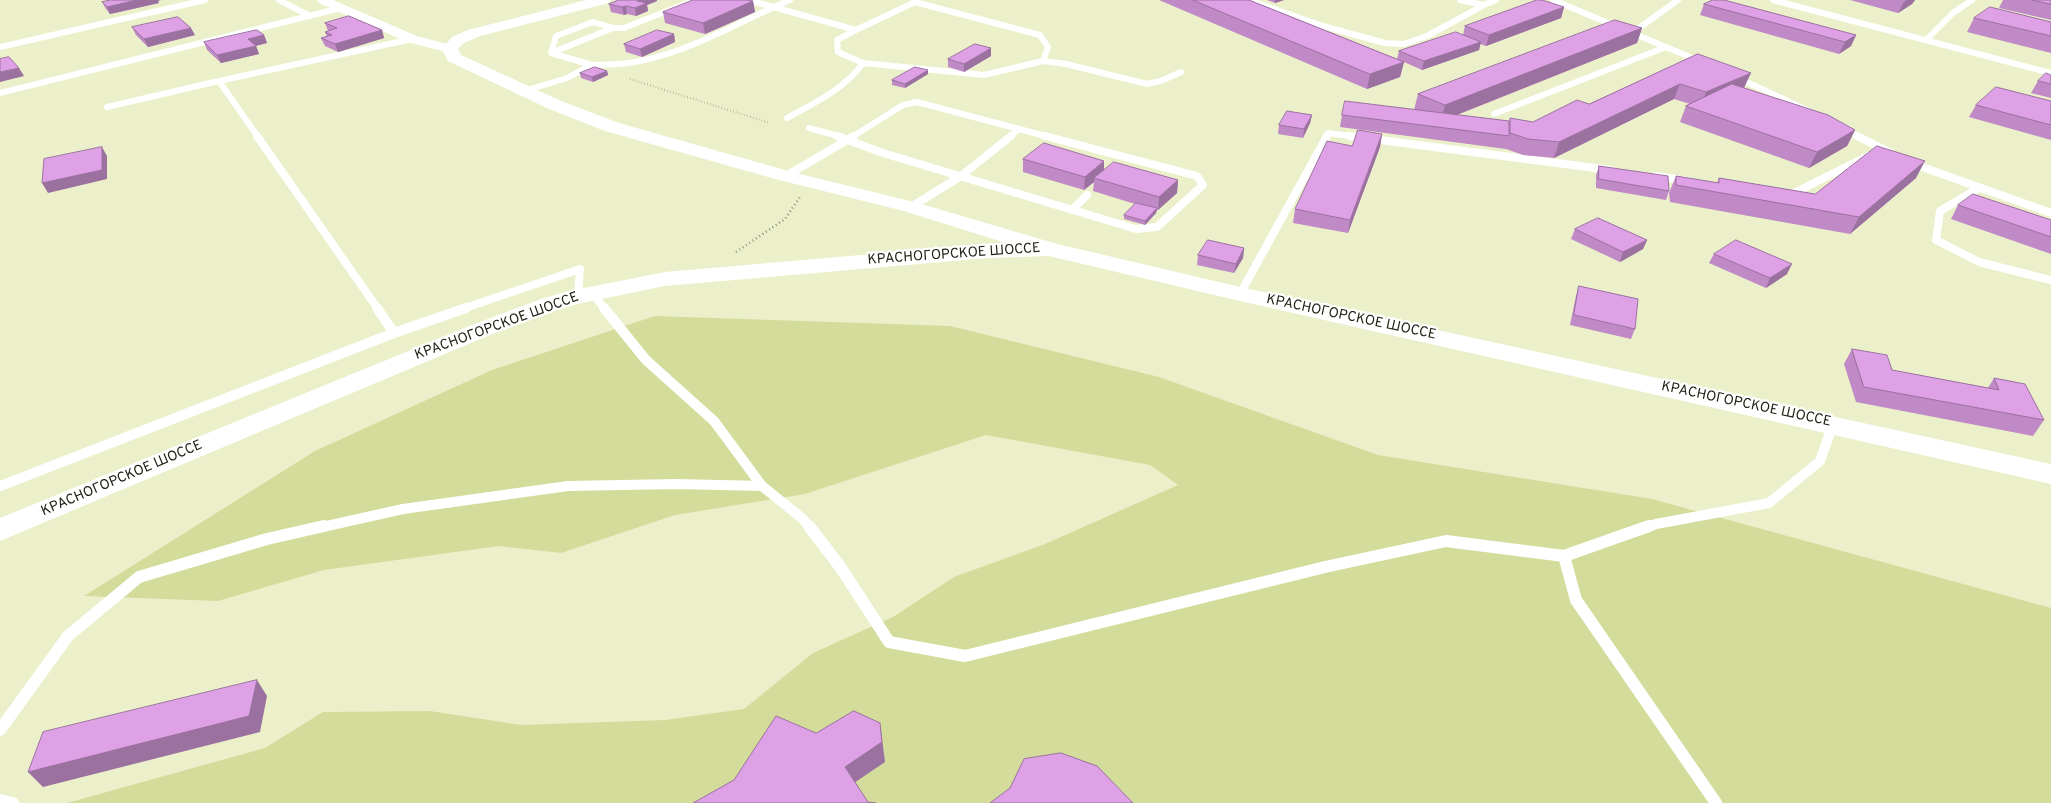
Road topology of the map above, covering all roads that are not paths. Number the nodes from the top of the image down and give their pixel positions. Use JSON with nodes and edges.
{"nodes":[{"id":1,"x":205,"y":0,"type":"edge"},
{"id":2,"x":279,"y":0,"type":"edge"},
{"id":3,"x":323,"y":0,"type":"edge"},
{"id":4,"x":604,"y":0,"type":"edge"},
{"id":5,"x":695,"y":0,"type":"edge"},
{"id":6,"x":748,"y":0,"type":"edge"},
{"id":7,"x":790,"y":0,"type":"edge"},
{"id":8,"x":1248,"y":0,"type":"edge"},
{"id":9,"x":1460,"y":0,"type":"edge"},
{"id":10,"x":1496,"y":0,"type":"edge"},
{"id":11,"x":1553,"y":0,"type":"edge"},
{"id":12,"x":1678,"y":0,"type":"edge"},
{"id":13,"x":1774,"y":0,"type":"edge"},
{"id":14,"x":1972,"y":0,"type":"edge"},
{"id":15,"x":1484,"y":5,"type":"junction"},
{"id":16,"x":772,"y":7,"type":"junction"},
{"id":17,"x":341,"y":8,"type":"junction"},
{"id":18,"x":310,"y":16,"type":"junction"},
{"id":19,"x":613,"y":28,"type":"junction"},
{"id":20,"x":856,"y":30,"type":"junction"},
{"id":21,"x":1632,"y":33,"type":"junction"},
{"id":22,"x":412,"y":39,"type":"junction"},
{"id":23,"x":1926,"y":40,"type":"junction"},
{"id":24,"x":0,"y":47,"type":"edge"},
{"id":25,"x":450,"y":48,"type":"junction"},
{"id":26,"x":1666,"y":48,"type":"junction"},
{"id":27,"x":551,"y":53,"type":"junction"},
{"id":28,"x":1043,"y":61,"type":"junction"},
{"id":29,"x":863,"y":62,"type":"junction"},
{"id":30,"x":592,"y":66,"type":"junction"},
{"id":31,"x":1709,"y":66,"type":"edge"},
{"id":32,"x":1181,"y":72,"type":"dead end"},
{"id":33,"x":1726,"y":73,"type":"edge"},
{"id":34,"x":2051,"y":74,"type":"edge"},
{"id":35,"x":219,"y":82,"type":"junction"},
{"id":36,"x":524,"y":91,"type":"junction"},
{"id":37,"x":0,"y":93,"type":"edge"},
{"id":38,"x":107,"y":107,"type":"dead end"},
{"id":39,"x":1812,"y":113,"type":"edge"},
{"id":40,"x":1494,"y":114,"type":"dead end"},
{"id":41,"x":787,"y":118,"type":"dead end"},
{"id":42,"x":1839,"y":126,"type":"edge"},
{"id":43,"x":809,"y":128,"type":"dead end"},
{"id":44,"x":1019,"y":129,"type":"junction"},
{"id":45,"x":849,"y":139,"type":"junction"},
{"id":46,"x":1882,"y":148,"type":"junction"},
{"id":47,"x":1617,"y":171,"type":"edge"},
{"id":48,"x":1646,"y":175,"type":"edge"},
{"id":49,"x":786,"y":176,"type":"junction"},
{"id":50,"x":961,"y":176,"type":"junction"},
{"id":51,"x":1694,"y":182,"type":"edge"},
{"id":52,"x":1980,"y":188,"type":"junction"},
{"id":53,"x":1771,"y":192,"type":"edge"},
{"id":54,"x":1087,"y":195,"type":"edge"},
{"id":55,"x":911,"y":207,"type":"junction"},
{"id":56,"x":1072,"y":210,"type":"junction"},
{"id":57,"x":2051,"y":213,"type":"edge"},
{"id":58,"x":1049,"y":249,"type":"junction"},
{"id":59,"x":2051,"y":280,"type":"edge"},
{"id":60,"x":585,"y":294,"type":"junction"},
{"id":61,"x":1240,"y":294,"type":"junction"},
{"id":62,"x":394,"y":333,"type":"junction"},
{"id":63,"x":1833,"y":424,"type":"junction"},
{"id":64,"x":2051,"y":474,"type":"edge"},
{"id":65,"x":0,"y":486,"type":"edge"},
{"id":66,"x":762,"y":486,"type":"junction"},
{"id":67,"x":0,"y":530,"type":"edge"},
{"id":68,"x":1564,"y":556,"type":"junction"},
{"id":69,"x":0,"y":730,"type":"edge"},
{"id":70,"x":0,"y":800,"type":"edge"},
{"id":71,"x":13,"y":803,"type":"edge"},
{"id":72,"x":1716,"y":803,"type":"edge"}],
"edges":[{"from":1,"to":24,"type":"lane"},
{"from":2,"to":18,"type":"lane"},
{"from":3,"to":17,"type":"street"},
{"from":4,"to":25,"type":"street"},
{"from":5,"to":19,"type":"lane"},
{"from":6,"to":16,"type":"lane"},
{"from":7,"to":16,"type":"lane"},
{"from":8,"to":15,"type":"lane"},
{"from":9,"to":15,"type":"lane"},
{"from":10,"to":15,"type":"lane"},
{"from":11,"to":21,"type":"lane"},
{"from":12,"to":21,"type":"lane"},
{"from":13,"to":23,"type":"lane"},
{"from":14,"to":23,"type":"lane"},
{"from":16,"to":20,"type":"lane"},
{"from":16,"to":30,"type":"lane"},
{"from":17,"to":18,"type":"lane"},
{"from":17,"to":22,"type":"street"},
{"from":18,"to":37,"type":"lane"},
{"from":19,"to":27,"type":"lane"},
{"from":19,"to":27,"type":"lane"},
{"from":20,"to":28,"type":"lane"},
{"from":20,"to":29,"type":"lane"},
{"from":21,"to":26,"type":"lane"},
{"from":22,"to":25,"type":"street"},
{"from":22,"to":35,"type":"lane"},
{"from":23,"to":34,"type":"lane"},
{"from":25,"to":36,"type":"street"},
{"from":26,"to":31,"type":"lane"},
{"from":26,"to":40,"type":"lane"},
{"from":27,"to":30,"type":"lane"},
{"from":28,"to":29,"type":"lane"},
{"from":28,"to":32,"type":"lane"},
{"from":29,"to":41,"type":"lane"},
{"from":30,"to":36,"type":"lane"},
{"from":33,"to":39,"type":"lane"},
{"from":35,"to":38,"type":"lane"},
{"from":35,"to":62,"type":"lane"},
{"from":36,"to":49,"type":"street"},
{"from":42,"to":46,"type":"lane"},
{"from":43,"to":45,"type":"lane"},
{"from":44,"to":45,"type":"lane"},
{"from":44,"to":50,"type":"lane"},
{"from":44,"to":56,"type":"lane"},
{"from":45,"to":49,"type":"lane"},
{"from":45,"to":50,"type":"lane"},
{"from":46,"to":52,"type":"lane"},
{"from":46,"to":53,"type":"lane"},
{"from":47,"to":61,"type":"lane"},
{"from":48,"to":51,"type":"lane"},
{"from":49,"to":55,"type":"street"},
{"from":50,"to":55,"type":"lane"},
{"from":50,"to":56,"type":"lane"},
{"from":52,"to":57,"type":"lane"},
{"from":52,"to":59,"type":"lane"},
{"from":54,"to":56,"type":"lane"},
{"from":55,"to":58,"type":"street"},
{"from":58,"to":60,"type":"main road","name":"КРАСНОГОРСКОЕ ШОССЕ"},
{"from":58,"to":61,"type":"main road","name":"КРАСНОГОРСКОЕ ШОССЕ"},
{"from":60,"to":62,"type":"lane"},
{"from":60,"to":66,"type":"lane"},
{"from":60,"to":67,"type":"main road","name":"КРАСНОГОРСКОЕ ШОССЕ"},
{"from":61,"to":63,"type":"main road","name":"КРАСНОГОРСКОЕ ШОССЕ"},
{"from":62,"to":65,"type":"lane"},
{"from":63,"to":64,"type":"main road","name":"КРАСНОГОРСКОЕ ШОССЕ"},
{"from":63,"to":68,"type":"lane"},
{"from":66,"to":68,"type":"lane"},
{"from":66,"to":69,"type":"lane"},
{"from":68,"to":72,"type":"lane"},
{"from":70,"to":71,"type":"lane"}]}
